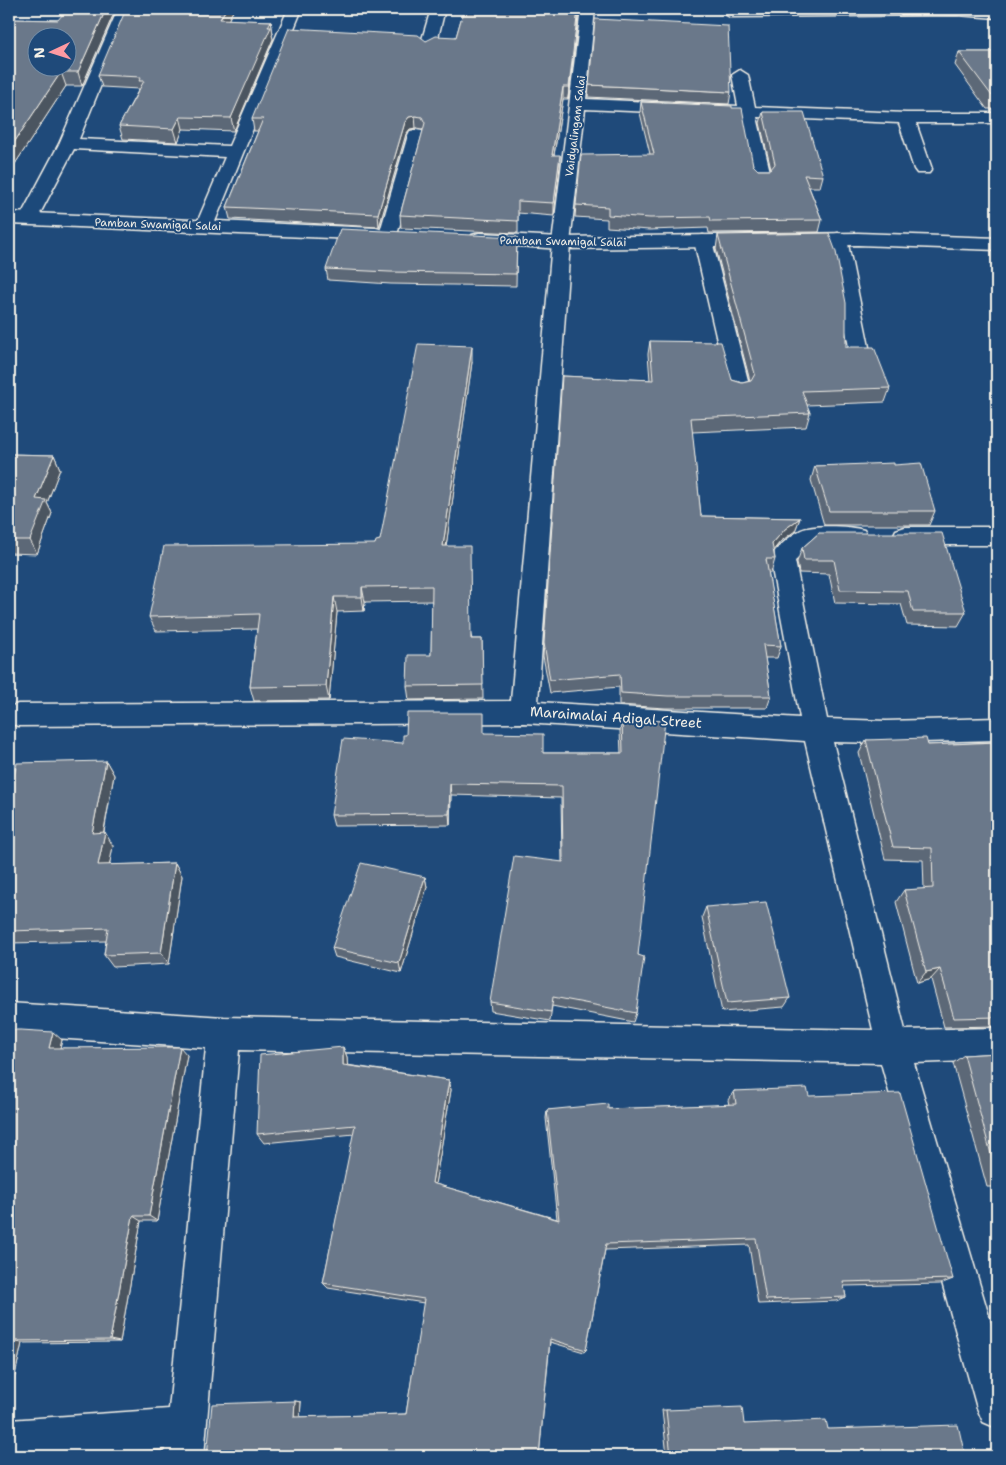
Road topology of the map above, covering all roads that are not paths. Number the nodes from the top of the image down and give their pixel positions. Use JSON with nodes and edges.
{"nodes":[{"id":1,"x":125,"y":9,"type":"edge"},
{"id":2,"x":295,"y":9,"type":"edge"},
{"id":3,"x":438,"y":9,"type":"edge"},
{"id":4,"x":588,"y":9,"type":"edge"},
{"id":5,"x":956,"y":10,"type":"edge"},
{"id":6,"x":730,"y":13,"type":"dead end"},
{"id":7,"x":997,"y":14,"type":"edge"},
{"id":8,"x":428,"y":46,"type":"edge"},
{"id":9,"x":740,"y":75,"type":"dead end"},
{"id":10,"x":578,"y":104,"type":"junction"},
{"id":11,"x":747,"y":112,"type":"junction"},
{"id":12,"x":906,"y":118,"type":"junction"},
{"id":13,"x":997,"y":118,"type":"edge"},
{"id":14,"x":416,"y":135,"type":"edge"},
{"id":15,"x":68,"y":144,"type":"junction"},
{"id":16,"x":236,"y":152,"type":"junction"},
{"id":17,"x":923,"y":169,"type":"dead end"},
{"id":18,"x":762,"y":176,"type":"edge"},
{"id":19,"x":9,"y":218,"type":"edge"},
{"id":20,"x":28,"y":219,"type":"junction"},
{"id":21,"x":205,"y":225,"type":"junction"},
{"id":22,"x":388,"y":235,"type":"junction"},
{"id":23,"x":408,"y":236,"type":"edge"},
{"id":24,"x":465,"y":238,"type":"edge"},
{"id":25,"x":838,"y":239,"type":"junction"},
{"id":26,"x":703,"y":241,"type":"junction"},
{"id":27,"x":561,"y":243,"type":"junction"},
{"id":28,"x":997,"y":244,"type":"edge"},
{"id":29,"x":859,"y":347,"type":"edge"},
{"id":30,"x":739,"y":388,"type":"edge"},
{"id":31,"x":997,"y":536,"type":"edge"},
{"id":32,"x":524,"y":712,"type":"junction"},
{"id":33,"x":18,"y":716,"type":"dead end"},
{"id":34,"x":997,"y":729,"type":"edge"},
{"id":35,"x":816,"y":730,"type":"junction"},
{"id":36,"x":9,"y":1019,"type":"edge"},
{"id":37,"x":224,"y":1032,"type":"junction"},
{"id":38,"x":997,"y":1044,"type":"edge"},
{"id":39,"x":893,"y":1047,"type":"junction"},
{"id":40,"x":997,"y":1408,"type":"edge"},
{"id":41,"x":9,"y":1440,"type":"edge"},
{"id":42,"x":185,"y":1442,"type":"edge"}],
"edges":[{"from":1,"to":15,"type":"street"},
{"from":2,"to":16,"type":"street"},
{"from":3,"to":8,"type":"street"},
{"from":4,"to":10,"type":"street","name":"Vaidyalingam Salai"},
{"from":5,"to":6,"type":"street"},
{"from":5,"to":7,"type":"street"},
{"from":9,"to":11,"type":"street"},
{"from":10,"to":11,"type":"street"},
{"from":10,"to":27,"type":"street","name":"Vaidyalingam Salai"},
{"from":11,"to":12,"type":"street"},
{"from":11,"to":18,"type":"street"},
{"from":12,"to":13,"type":"street"},
{"from":12,"to":17,"type":"street"},
{"from":14,"to":22,"type":"street"},
{"from":15,"to":16,"type":"street"},
{"from":15,"to":20,"type":"street"},
{"from":16,"to":21,"type":"street"},
{"from":19,"to":20,"type":"street","name":"Pamban Swamigal Salai"},
{"from":20,"to":21,"type":"street","name":"Pamban Swamigal Salai"},
{"from":21,"to":22,"type":"street","name":"Pamban Swamigal Salai"},
{"from":22,"to":23,"type":"street","name":"Pamban Swamigal Salai"},
{"from":24,"to":27,"type":"street","name":"Pamban Swamigal Salai"},
{"from":25,"to":26,"type":"street","name":"Pamban Swamigal Salai"},
{"from":25,"to":28,"type":"street","name":"Pamban Swamigal Salai"},
{"from":25,"to":29,"type":"street"},
{"from":26,"to":27,"type":"street","name":"Pamban Swamigal Salai"},
{"from":26,"to":30,"type":"street"},
{"from":27,"to":32,"type":"street","name":"Maraimalai Adigal Street"},
{"from":31,"to":35,"type":"street"},
{"from":32,"to":33,"type":"street"},
{"from":32,"to":35,"type":"street","name":"Maraimalai Adigal Street"},
{"from":34,"to":35,"type":"street","name":"Maraimalai Adigal Street"},
{"from":35,"to":39,"type":"street"},
{"from":36,"to":37,"type":"street"},
{"from":37,"to":39,"type":"street"},
{"from":37,"to":42,"type":"street"},
{"from":38,"to":39,"type":"street"},
{"from":39,"to":40,"type":"street"},
{"from":41,"to":42,"type":"street"}]}
